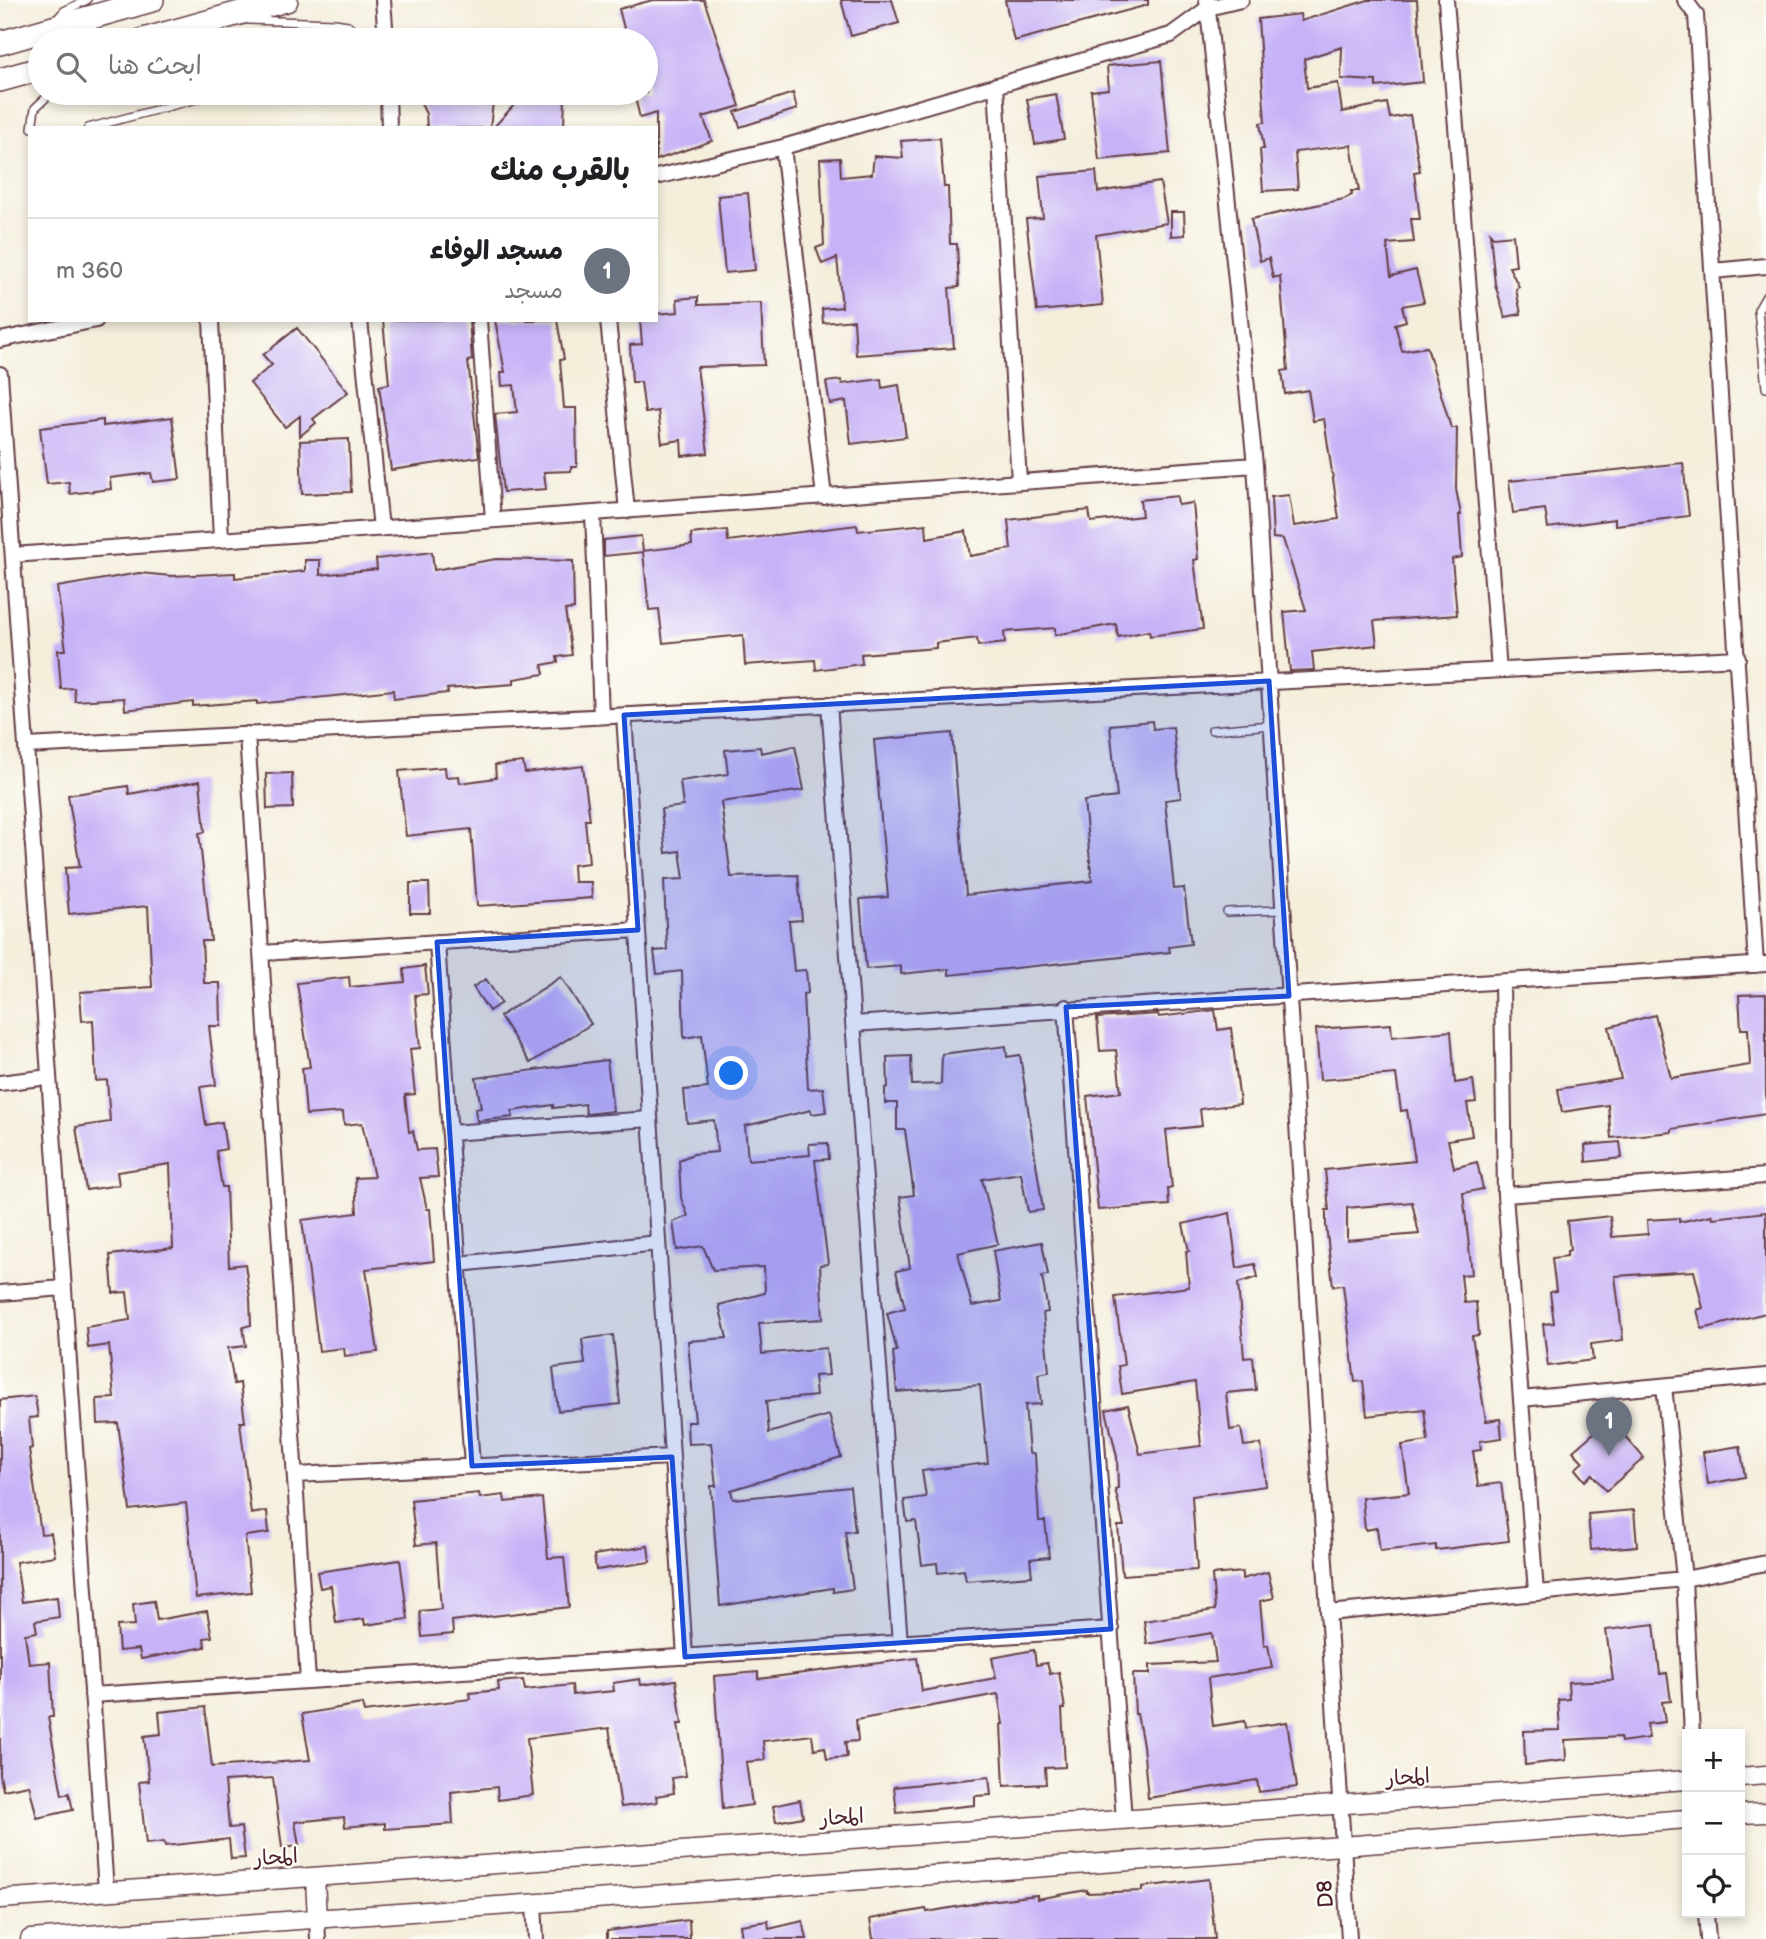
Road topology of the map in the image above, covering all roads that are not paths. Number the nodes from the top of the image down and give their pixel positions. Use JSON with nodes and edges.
{"nodes":[{"id":1,"x":87,"y":0,"type":"edge"},
{"id":2,"x":152,"y":0,"type":"edge"},
{"id":3,"x":286,"y":0,"type":"edge"},
{"id":4,"x":383,"y":0,"type":"edge"},
{"id":5,"x":1241,"y":0,"type":"edge"},
{"id":6,"x":1446,"y":0,"type":"edge"},
{"id":7,"x":1685,"y":0,"type":"edge"},
{"id":8,"x":1208,"y":4,"type":"edge"},
{"id":9,"x":217,"y":19,"type":"junction"},
{"id":10,"x":55,"y":27,"type":"junction"},
{"id":11,"x":52,"y":28,"type":"edge"},
{"id":12,"x":185,"y":28,"type":"edge"},
{"id":13,"x":351,"y":28,"type":"edge"},
{"id":14,"x":385,"y":28,"type":"edge"},
{"id":15,"x":28,"y":35,"type":"edge"},
{"id":16,"x":0,"y":43,"type":"edge"},
{"id":17,"x":28,"y":72,"type":"edge"},
{"id":18,"x":0,"y":80,"type":"edge"},
{"id":19,"x":996,"y":85,"type":"junction"},
{"id":20,"x":39,"y":105,"type":"edge"},
{"id":21,"x":174,"y":105,"type":"edge"},
{"id":22,"x":388,"y":105,"type":"edge"},
{"id":23,"x":32,"y":126,"type":"edge"},
{"id":24,"x":95,"y":126,"type":"edge"},
{"id":25,"x":389,"y":126,"type":"edge"},
{"id":26,"x":783,"y":147,"type":"junction"},
{"id":27,"x":658,"y":177,"type":"edge"},
{"id":28,"x":1766,"y":266,"type":"edge"},
{"id":29,"x":1713,"y":271,"type":"junction"},
{"id":30,"x":1766,"y":296,"type":"edge"},
{"id":31,"x":87,"y":322,"type":"edge"},
{"id":32,"x":211,"y":322,"type":"edge"},
{"id":33,"x":360,"y":322,"type":"edge"},
{"id":34,"x":478,"y":322,"type":"edge"},
{"id":35,"x":608,"y":322,"type":"edge"},
{"id":36,"x":0,"y":341,"type":"edge"},
{"id":37,"x":1764,"y":346,"type":"edge"},
{"id":38,"x":0,"y":374,"type":"edge"},
{"id":39,"x":1766,"y":388,"type":"edge"},
{"id":40,"x":1255,"y":465,"type":"junction"},
{"id":41,"x":1019,"y":482,"type":"junction"},
{"id":42,"x":824,"y":496,"type":"junction"},
{"id":43,"x":627,"y":511,"type":"junction"},
{"id":44,"x":593,"y":513,"type":"junction"},
{"id":45,"x":493,"y":520,"type":"junction"},
{"id":46,"x":381,"y":529,"type":"junction"},
{"id":47,"x":221,"y":540,"type":"junction"},
{"id":48,"x":13,"y":555,"type":"junction"},
{"id":49,"x":1738,"y":658,"type":"junction"},
{"id":50,"x":1499,"y":670,"type":"junction"},
{"id":51,"x":1269,"y":681,"type":"junction"},
{"id":52,"x":829,"y":704,"type":"junction"},
{"id":53,"x":624,"y":715,"type":"junction"},
{"id":54,"x":601,"y":716,"type":"junction"},
{"id":55,"x":1272,"y":725,"type":"junction"},
{"id":56,"x":1212,"y":730,"type":"dead end"},
{"id":57,"x":247,"y":734,"type":"junction"},
{"id":58,"x":26,"y":746,"type":"junction"},
{"id":59,"x":1283,"y":910,"type":"junction"},
{"id":60,"x":1227,"y":912,"type":"dead end"},
{"id":61,"x":638,"y":930,"type":"junction"},
{"id":62,"x":437,"y":942,"type":"junction"},
{"id":63,"x":261,"y":953,"type":"junction"},
{"id":64,"x":1761,"y":965,"type":"edge"},
{"id":65,"x":1502,"y":982,"type":"junction"},
{"id":66,"x":1289,"y":996,"type":"junction"},
{"id":67,"x":1066,"y":1007,"type":"junction"},
{"id":68,"x":853,"y":1024,"type":"junction"},
{"id":69,"x":49,"y":1077,"type":"junction"},
{"id":70,"x":0,"y":1083,"type":"edge"},
{"id":71,"x":650,"y":1119,"type":"junction"},
{"id":72,"x":450,"y":1133,"type":"junction"},
{"id":73,"x":1766,"y":1176,"type":"edge"},
{"id":74,"x":1505,"y":1195,"type":"junction"},
{"id":75,"x":658,"y":1243,"type":"junction"},
{"id":76,"x":459,"y":1264,"type":"junction"},
{"id":77,"x":64,"y":1288,"type":"junction"},
{"id":78,"x":0,"y":1293,"type":"edge"},
{"id":79,"x":1766,"y":1376,"type":"edge"},
{"id":80,"x":1664,"y":1386,"type":"junction"},
{"id":81,"x":1521,"y":1399,"type":"junction"},
{"id":82,"x":672,"y":1457,"type":"junction"},
{"id":83,"x":472,"y":1466,"type":"junction"},
{"id":84,"x":295,"y":1475,"type":"junction"},
{"id":85,"x":1766,"y":1563,"type":"edge"},
{"id":86,"x":1684,"y":1579,"type":"junction"},
{"id":87,"x":1536,"y":1592,"type":"junction"},
{"id":88,"x":1328,"y":1613,"type":"junction"},
{"id":89,"x":1111,"y":1629,"type":"junction"},
{"id":90,"x":900,"y":1643,"type":"junction"},
{"id":91,"x":685,"y":1657,"type":"junction"},
{"id":92,"x":308,"y":1681,"type":"junction"},
{"id":93,"x":92,"y":1695,"type":"junction"},
{"id":94,"x":1692,"y":1729,"type":"edge"},
{"id":95,"x":1766,"y":1775,"type":"edge"},
{"id":96,"x":1745,"y":1777,"type":"edge"},
{"id":97,"x":1682,"y":1780,"type":"edge"},
{"id":98,"x":1340,"y":1804,"type":"junction"},
{"id":99,"x":1766,"y":1812,"type":"edge"},
{"id":100,"x":1745,"y":1814,"type":"edge"},
{"id":101,"x":1682,"y":1818,"type":"edge"},
{"id":102,"x":1124,"y":1820,"type":"junction"},
{"id":103,"x":1342,"y":1846,"type":"junction"},
{"id":104,"x":316,"y":1877,"type":"junction"},
{"id":105,"x":106,"y":1891,"type":"junction"},
{"id":106,"x":0,"y":1899,"type":"edge"},
{"id":107,"x":534,"y":1905,"type":"junction"},
{"id":108,"x":1706,"y":1918,"type":"edge"},
{"id":109,"x":317,"y":1920,"type":"junction"},
{"id":110,"x":30,"y":1939,"type":"edge"},
{"id":111,"x":318,"y":1939,"type":"edge"},
{"id":112,"x":536,"y":1939,"type":"edge"},
{"id":113,"x":1349,"y":1939,"type":"edge"},
{"id":114,"x":1708,"y":1939,"type":"edge"}],
"edges":[{"from":1,"to":10,"type":"lane"},
{"from":2,"to":10,"type":"main road"},
{"from":3,"to":9,"type":"main road"},
{"from":4,"to":14,"type":"street"},
{"from":5,"to":8,"type":"street"},
{"from":6,"to":50,"type":"street"},
{"from":7,"to":29,"type":"street"},
{"from":8,"to":19,"type":"street"},
{"from":8,"to":40,"type":"street","name":"D8"},
{"from":9,"to":12,"type":"main road"},
{"from":9,"to":13,"type":"lane"},
{"from":10,"to":11,"type":"main road"},
{"from":15,"to":16,"type":"main road"},
{"from":17,"to":18,"type":"main road"},
{"from":19,"to":26,"type":"street"},
{"from":19,"to":41,"type":"street"},
{"from":20,"to":23,"type":"lane"},
{"from":21,"to":24,"type":"lane"},
{"from":22,"to":25,"type":"street"},
{"from":26,"to":27,"type":"street"},
{"from":26,"to":42,"type":"street"},
{"from":28,"to":29,"type":"street"},
{"from":29,"to":49,"type":"street"},
{"from":30,"to":37,"type":"lane"},
{"from":31,"to":36,"type":"street"},
{"from":32,"to":47,"type":"street"},
{"from":33,"to":46,"type":"street"},
{"from":34,"to":45,"type":"street"},
{"from":35,"to":43,"type":"street"},
{"from":37,"to":39,"type":"lane"},
{"from":38,"to":48,"type":"street"},
{"from":40,"to":41,"type":"street"},
{"from":40,"to":51,"type":"street","name":"D8"},
{"from":41,"to":42,"type":"street"},
{"from":42,"to":43,"type":"street"},
{"from":43,"to":44,"type":"street"},
{"from":44,"to":45,"type":"street"},
{"from":44,"to":54,"type":"street"},
{"from":45,"to":46,"type":"street"},
{"from":46,"to":47,"type":"street"},
{"from":47,"to":48,"type":"street"},
{"from":48,"to":58,"type":"street"},
{"from":49,"to":50,"type":"street"},
{"from":49,"to":64,"type":"street"},
{"from":50,"to":51,"type":"street"},
{"from":51,"to":52,"type":"street"},
{"from":51,"to":55,"type":"street","name":"D8"},
{"from":52,"to":53,"type":"street"},
{"from":52,"to":68,"type":"street"},
{"from":53,"to":54,"type":"street"},
{"from":53,"to":61,"type":"street"},
{"from":54,"to":57,"type":"street"},
{"from":55,"to":56,"type":"lane"},
{"from":55,"to":59,"type":"street","name":"D8"},
{"from":57,"to":58,"type":"street"},
{"from":57,"to":63,"type":"street"},
{"from":58,"to":69,"type":"street"},
{"from":59,"to":60,"type":"lane"},
{"from":59,"to":66,"type":"street","name":"D8"},
{"from":61,"to":62,"type":"street"},
{"from":61,"to":71,"type":"street"},
{"from":62,"to":63,"type":"street"},
{"from":62,"to":72,"type":"street"},
{"from":63,"to":84,"type":"street"},
{"from":64,"to":65,"type":"street"},
{"from":65,"to":66,"type":"street"},
{"from":65,"to":74,"type":"street"},
{"from":66,"to":67,"type":"street"},
{"from":66,"to":88,"type":"street","name":"D8"},
{"from":67,"to":68,"type":"street"},
{"from":67,"to":89,"type":"street"},
{"from":68,"to":90,"type":"street"},
{"from":69,"to":70,"type":"street"},
{"from":69,"to":77,"type":"street"},
{"from":71,"to":72,"type":"street"},
{"from":71,"to":75,"type":"street"},
{"from":72,"to":76,"type":"street"},
{"from":73,"to":74,"type":"street"},
{"from":74,"to":81,"type":"street"},
{"from":75,"to":76,"type":"street"},
{"from":75,"to":82,"type":"street"},
{"from":76,"to":83,"type":"street"},
{"from":77,"to":78,"type":"street"},
{"from":77,"to":93,"type":"street"},
{"from":79,"to":80,"type":"street"},
{"from":80,"to":81,"type":"street"},
{"from":80,"to":86,"type":"street"},
{"from":81,"to":87,"type":"street"},
{"from":82,"to":83,"type":"street"},
{"from":82,"to":91,"type":"street"},
{"from":83,"to":84,"type":"street"},
{"from":84,"to":92,"type":"street"},
{"from":85,"to":86,"type":"street"},
{"from":86,"to":87,"type":"street"},
{"from":86,"to":94,"type":"street"},
{"from":87,"to":88,"type":"street"},
{"from":88,"to":98,"type":"street","name":"D8"},
{"from":89,"to":90,"type":"street"},
{"from":89,"to":102,"type":"street"},
{"from":90,"to":91,"type":"street"},
{"from":91,"to":92,"type":"street"},
{"from":92,"to":93,"type":"street"},
{"from":93,"to":105,"type":"street"},
{"from":95,"to":96,"type":"street"},
{"from":97,"to":98,"type":"street","name":"المحار"},
{"from":98,"to":102,"type":"street","name":"المحار"},
{"from":98,"to":103,"type":"street","name":"D8"},
{"from":99,"to":100,"type":"street"},
{"from":101,"to":103,"type":"street"},
{"from":102,"to":104,"type":"street","name":"المحار"},
{"from":103,"to":107,"type":"street"},
{"from":103,"to":113,"type":"street","name":"D8"},
{"from":104,"to":105,"type":"street","name":"المحار"},
{"from":104,"to":109,"type":"street"},
{"from":105,"to":106,"type":"street","name":"المحار"},
{"from":107,"to":109,"type":"street"},
{"from":107,"to":112,"type":"street"},
{"from":108,"to":114,"type":"street"},
{"from":109,"to":110,"type":"street"},
{"from":109,"to":111,"type":"street"}]}
